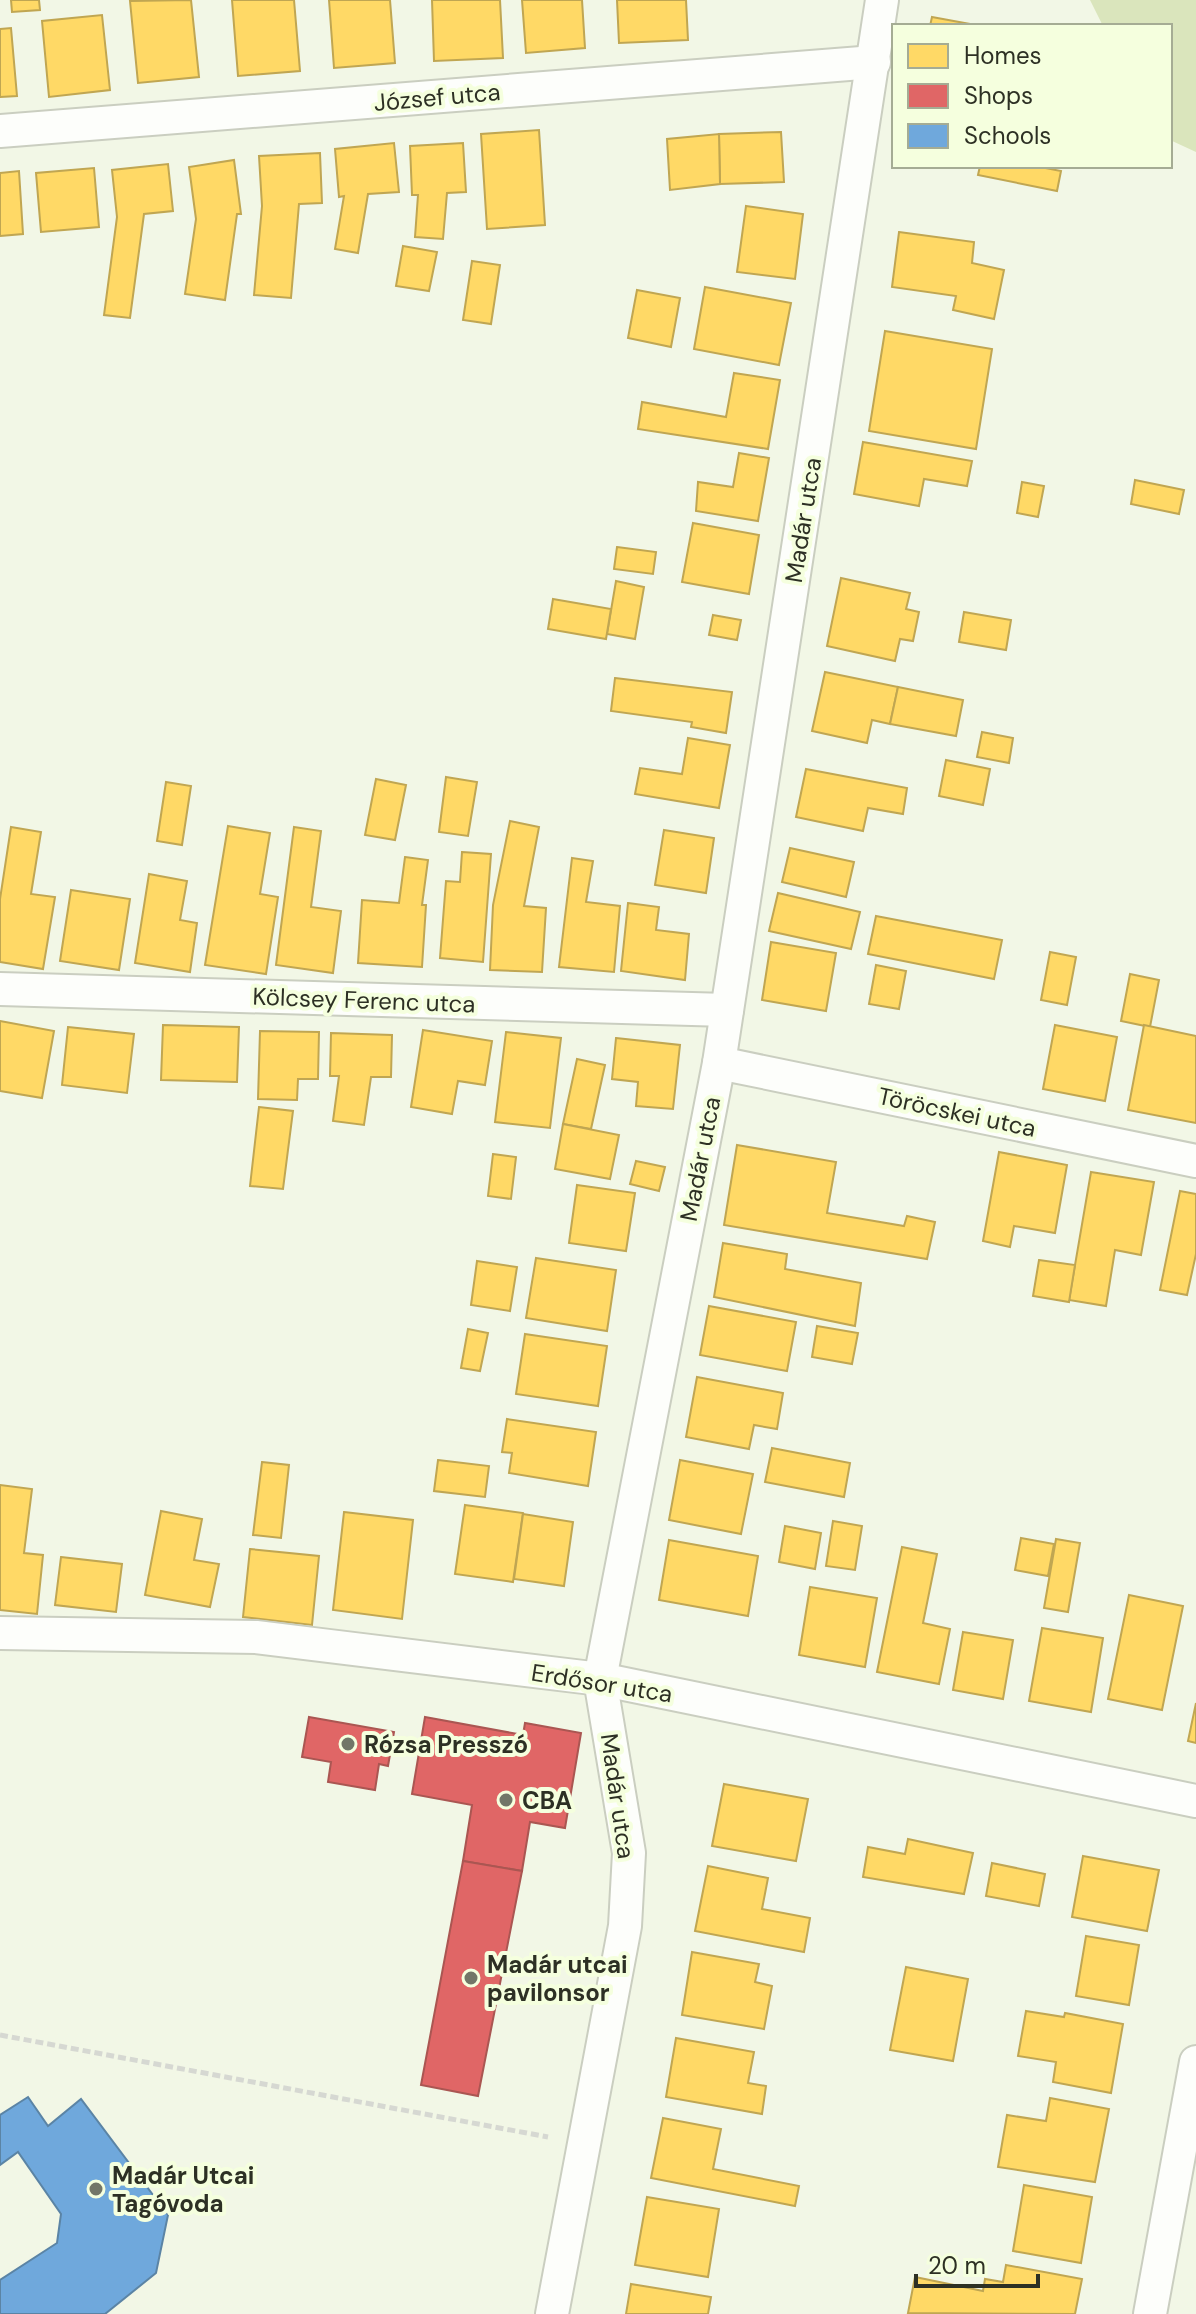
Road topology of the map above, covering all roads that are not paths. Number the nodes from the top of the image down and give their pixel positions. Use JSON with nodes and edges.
{"nodes":[{"id":1,"x":882,"y":0,"type":"edge"},
{"id":2,"x":874,"y":62,"type":"junction"},
{"id":3,"x":0,"y":131,"type":"edge"},
{"id":4,"x":0,"y":989,"type":"edge"},
{"id":5,"x":727,"y":1010,"type":"junction"},
{"id":6,"x":719,"y":1063,"type":"junction"},
{"id":7,"x":1196,"y":1161,"type":"edge"},
{"id":8,"x":0,"y":1633,"type":"edge"},
{"id":9,"x":600,"y":1679,"type":"junction"},
{"id":10,"x":1196,"y":1801,"type":"edge"},
{"id":11,"x":1196,"y":2062,"type":"edge"},
{"id":12,"x":552,"y":2314,"type":"edge"},
{"id":13,"x":1150,"y":2314,"type":"edge"}],
"edges":[{"from":1,"to":2,"type":"street","name":"Madár utca"},
{"from":2,"to":3,"type":"street","name":"József utca"},
{"from":2,"to":5,"type":"street","name":"Madár utca"},
{"from":4,"to":5,"type":"street","name":"Kölcsey Ferenc utca"},
{"from":5,"to":6,"type":"street","name":"Madár utca"},
{"from":6,"to":7,"type":"street","name":"Töröcskei utca"},
{"from":6,"to":9,"type":"street","name":"Madár utca"},
{"from":8,"to":9,"type":"street","name":"Erdősor utca"},
{"from":9,"to":10,"type":"street","name":"Erdősor utca"},
{"from":9,"to":12,"type":"street","name":"Madár utca"},
{"from":11,"to":13,"type":"street"}]}
